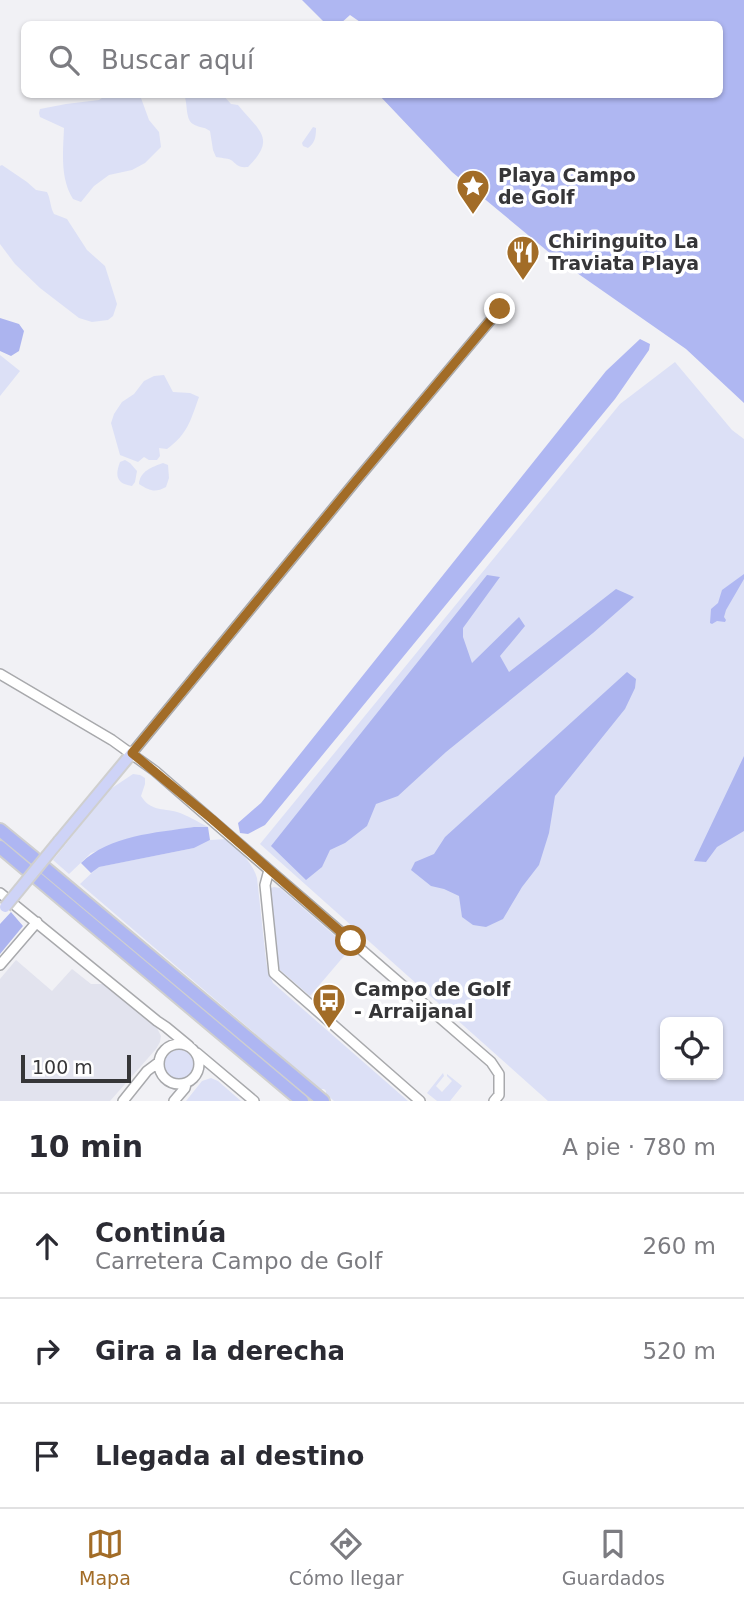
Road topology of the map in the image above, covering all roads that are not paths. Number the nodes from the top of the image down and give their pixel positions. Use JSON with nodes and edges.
{"nodes":[{"id":1,"x":500,"y":309,"type":"dead end"},
{"id":2,"x":0,"y":674,"type":"edge"},
{"id":3,"x":132,"y":753,"type":"junction"},
{"id":4,"x":0,"y":830,"type":"edge"},
{"id":5,"x":0,"y":847,"type":"edge"},
{"id":6,"x":269,"y":870,"type":"junction"},
{"id":7,"x":0,"y":893,"type":"edge"},
{"id":8,"x":3,"y":911,"type":"edge"},
{"id":9,"x":37,"y":922,"type":"junction"},
{"id":10,"x":0,"y":965,"type":"edge"},
{"id":11,"x":157,"y":1021,"type":"junction"},
{"id":12,"x":192,"y":1049,"type":"junction"},
{"id":13,"x":164,"y":1051,"type":"junction"},
{"id":14,"x":159,"y":1062,"type":"junction"},
{"id":15,"x":196,"y":1075,"type":"junction"},
{"id":16,"x":227,"y":1078,"type":"junction"},
{"id":17,"x":186,"y":1084,"type":"junction"},
{"id":18,"x":123,"y":1101,"type":"edge"},
{"id":19,"x":174,"y":1101,"type":"edge"},
{"id":20,"x":254,"y":1101,"type":"edge"},
{"id":21,"x":302,"y":1101,"type":"edge"},
{"id":22,"x":323,"y":1101,"type":"edge"},
{"id":23,"x":420,"y":1101,"type":"edge"},
{"id":24,"x":494,"y":1101,"type":"edge"}],
"edges":[{"from":1,"to":3,"type":"street"},
{"from":2,"to":3,"type":"street"},
{"from":3,"to":6,"type":"street"},
{"from":3,"to":8,"type":"main road","bridge":true},
{"from":4,"to":5,"type":"highway"},
{"from":6,"to":23,"type":"street"},
{"from":6,"to":24,"type":"street"},
{"from":7,"to":9,"type":"street"},
{"from":9,"to":10,"type":"street"},
{"from":9,"to":11,"type":"street"},
{"from":11,"to":12,"type":"street"},
{"from":11,"to":13,"type":"street"},
{"from":12,"to":13,"type":"street"},
{"from":12,"to":15,"type":"street"},
{"from":12,"to":16,"type":"street"},
{"from":13,"to":14,"type":"street"},
{"from":14,"to":17,"type":"street"},
{"from":14,"to":18,"type":"street"},
{"from":15,"to":16,"type":"street"},
{"from":15,"to":17,"type":"street"},
{"from":16,"to":20,"type":"street"},
{"from":17,"to":19,"type":"street"},
{"from":21,"to":22,"type":"highway"}]}
